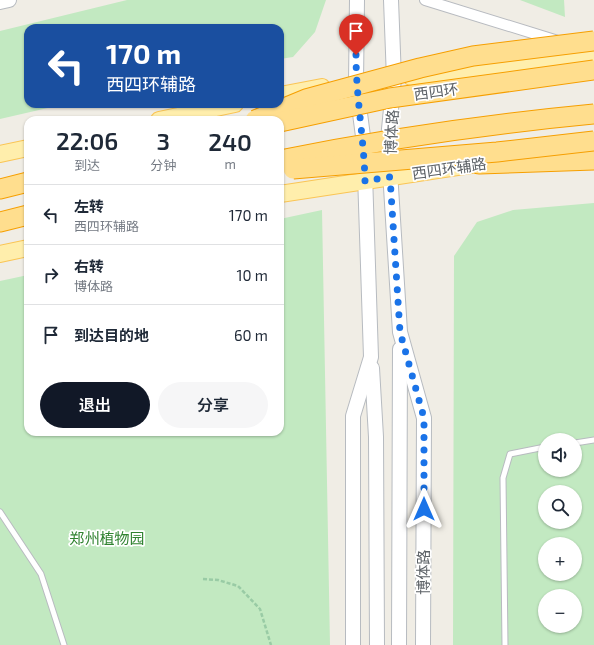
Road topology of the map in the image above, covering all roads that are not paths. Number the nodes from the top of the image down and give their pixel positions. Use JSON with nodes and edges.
{"nodes":[{"id":1,"x":9,"y":0,"type":"edge"},
{"id":2,"x":357,"y":0,"type":"edge"},
{"id":3,"x":391,"y":0,"type":"edge"},
{"id":4,"x":425,"y":0,"type":"edge"},
{"id":5,"x":0,"y":2,"type":"edge"},
{"id":6,"x":594,"y":37,"type":"edge"},
{"id":7,"x":594,"y":40,"type":"edge"},
{"id":8,"x":569,"y":44,"type":"junction"},
{"id":9,"x":594,"y":52,"type":"edge"},
{"id":10,"x":594,"y":58,"type":"edge"},
{"id":11,"x":594,"y":70,"type":"edge"},
{"id":12,"x":394,"y":79,"type":"junction"},
{"id":13,"x":356,"y":83,"type":"junction"},
{"id":14,"x":284,"y":94,"type":"edge"},
{"id":15,"x":216,"y":108,"type":"edge"},
{"id":16,"x":594,"y":114,"type":"edge"},
{"id":17,"x":178,"y":116,"type":"edge"},
{"id":18,"x":265,"y":116,"type":"edge"},
{"id":19,"x":284,"y":121,"type":"edge"},
{"id":20,"x":388,"y":139,"type":"junction"},
{"id":21,"x":594,"y":141,"type":"edge"},
{"id":22,"x":364,"y":144,"type":"junction"},
{"id":23,"x":24,"y":149,"type":"edge"},
{"id":24,"x":0,"y":154,"type":"edge"},
{"id":25,"x":284,"y":159,"type":"edge"},
{"id":26,"x":594,"y":160,"type":"edge"},
{"id":27,"x":479,"y":164,"type":"junction"},
{"id":28,"x":284,"y":170,"type":"edge"},
{"id":29,"x":390,"y":177,"type":"junction"},
{"id":30,"x":365,"y":181,"type":"junction"},
{"id":31,"x":24,"y":183,"type":"edge"},
{"id":32,"x":0,"y":189,"type":"edge"},
{"id":33,"x":284,"y":193,"type":"edge"},
{"id":34,"x":24,"y":216,"type":"edge"},
{"id":35,"x":0,"y":222,"type":"edge"},
{"id":36,"x":24,"y":249,"type":"edge"},
{"id":37,"x":0,"y":254,"type":"edge"},
{"id":38,"x":400,"y":332,"type":"junction"},
{"id":39,"x":371,"y":357,"type":"junction"},
{"id":40,"x":594,"y":440,"type":"edge"},
{"id":41,"x":582,"y":442,"type":"edge"},
{"id":42,"x":538,"y":448,"type":"edge"},
{"id":43,"x":0,"y":512,"type":"edge"},
{"id":44,"x":64,"y":645,"type":"edge"},
{"id":45,"x":353,"y":645,"type":"edge"},
{"id":46,"x":377,"y":645,"type":"edge"},
{"id":47,"x":399,"y":645,"type":"edge"},
{"id":48,"x":423,"y":645,"type":"edge"},
{"id":49,"x":504,"y":645,"type":"edge"}],
"edges":[{"from":1,"to":5,"type":"street"},
{"from":2,"to":13,"type":"street","name":"博体路"},
{"from":3,"to":12,"type":"street","name":"博体路"},
{"from":4,"to":9,"type":"street"},
{"from":6,"to":8,"type":"highway","bridge":true},
{"from":7,"to":8,"type":"highway","bridge":true},
{"from":8,"to":18,"type":"highway","bridge":true},
{"from":10,"to":12,"type":"main road"},
{"from":11,"to":19,"type":"highway","name":"西四环","bridge":true},
{"from":12,"to":13,"type":"main road"},
{"from":12,"to":20,"type":"street","name":"博体路"},
{"from":13,"to":14,"type":"main road"},
{"from":13,"to":22,"type":"street","name":"博体路"},
{"from":15,"to":17,"type":"main road"},
{"from":16,"to":20,"type":"highway","bridge":true},
{"from":20,"to":22,"type":"highway","bridge":true},
{"from":20,"to":29,"type":"street","name":"博体路"},
{"from":21,"to":27,"type":"main road","name":"西四环辅路"},
{"from":21,"to":28,"type":"highway","bridge":true},
{"from":22,"to":25,"type":"highway","bridge":true},
{"from":22,"to":30,"type":"street","name":"博体路"},
{"from":23,"to":24,"type":"main road"},
{"from":26,"to":27,"type":"highway"},
{"from":27,"to":29,"type":"main road","name":"西四环辅路"},
{"from":29,"to":30,"type":"main road","name":"西四环辅路"},
{"from":29,"to":38,"type":"street","name":"博体路"},
{"from":30,"to":33,"type":"main road","name":"西四环辅路"},
{"from":30,"to":39,"type":"street","name":"博体路"},
{"from":31,"to":32,"type":"highway"},
{"from":34,"to":35,"type":"highway"},
{"from":36,"to":37,"type":"main road"},
{"from":38,"to":47,"type":"street"},
{"from":38,"to":48,"type":"street","name":"博体路"},
{"from":39,"to":45,"type":"street","name":"博体路"},
{"from":39,"to":46,"type":"street"},
{"from":40,"to":41,"type":"lane"},
{"from":42,"to":49,"type":"lane"},
{"from":43,"to":44,"type":"lane"}]}
